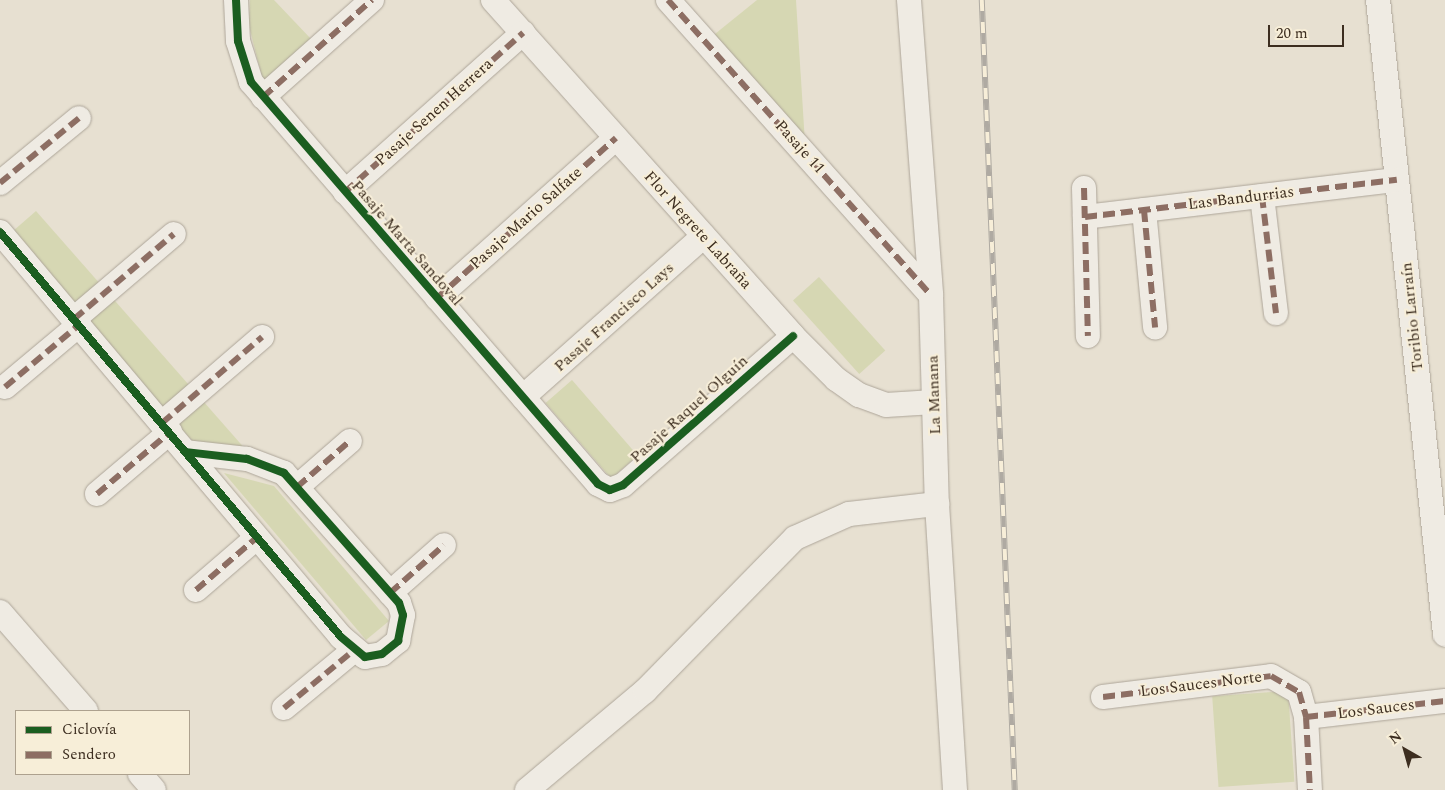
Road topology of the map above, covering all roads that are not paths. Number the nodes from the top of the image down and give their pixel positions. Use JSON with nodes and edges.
{"nodes":[{"id":1,"x":236,"y":0,"type":"edge"},
{"id":2,"x":372,"y":0,"type":"edge"},
{"id":3,"x":493,"y":0,"type":"edge"},
{"id":4,"x":668,"y":0,"type":"edge"},
{"id":5,"x":909,"y":0,"type":"edge"},
{"id":6,"x":1378,"y":0,"type":"edge"},
{"id":7,"x":523,"y":33,"type":"junction"},
{"id":8,"x":263,"y":97,"type":"junction"},
{"id":9,"x":79,"y":118,"type":"dead end"},
{"id":10,"x":616,"y":138,"type":"junction"},
{"id":11,"x":1397,"y":180,"type":"junction"},
{"id":12,"x":0,"y":183,"type":"edge"},
{"id":13,"x":1084,"y":188,"type":"dead end"},
{"id":14,"x":345,"y":192,"type":"junction"},
{"id":15,"x":1262,"y":196,"type":"junction"},
{"id":16,"x":1144,"y":210,"type":"junction"},
{"id":17,"x":1085,"y":217,"type":"junction"},
{"id":18,"x":0,"y":232,"type":"edge"},
{"id":19,"x":174,"y":234,"type":"dead end"},
{"id":20,"x":704,"y":236,"type":"junction"},
{"id":21,"x":931,"y":295,"type":"junction"},
{"id":22,"x":436,"y":298,"type":"junction"},
{"id":23,"x":1276,"y":313,"type":"dead end"},
{"id":24,"x":76,"y":322,"type":"junction"},
{"id":25,"x":1155,"y":327,"type":"dead end"},
{"id":26,"x":793,"y":336,"type":"junction"},
{"id":27,"x":1088,"y":336,"type":"dead end"},
{"id":28,"x":262,"y":337,"type":"dead end"},
{"id":29,"x":5,"y":387,"type":"dead end"},
{"id":30,"x":523,"y":397,"type":"junction"},
{"id":31,"x":934,"y":402,"type":"junction"},
{"id":32,"x":166,"y":428,"type":"junction"},
{"id":33,"x":350,"y":441,"type":"dead end"},
{"id":34,"x":186,"y":452,"type":"junction"},
{"id":35,"x":598,"y":484,"type":"joint"},
{"id":36,"x":296,"y":487,"type":"junction"},
{"id":37,"x":98,"y":494,"type":"dead end"},
{"id":38,"x":936,"y":504,"type":"junction"},
{"id":39,"x":255,"y":539,"type":"junction"},
{"id":40,"x":444,"y":545,"type":"dead end"},
{"id":41,"x":196,"y":590,"type":"dead end"},
{"id":42,"x":390,"y":593,"type":"junction"},
{"id":43,"x":0,"y":612,"type":"edge"},
{"id":44,"x":1445,"y":634,"type":"edge"},
{"id":45,"x":354,"y":650,"type":"junction"},
{"id":46,"x":1103,"y":697,"type":"dead end"},
{"id":47,"x":1445,"y":700,"type":"edge"},
{"id":48,"x":284,"y":708,"type":"dead end"},
{"id":49,"x":85,"y":710,"type":"edge"},
{"id":50,"x":1306,"y":717,"type":"junction"},
{"id":51,"x":141,"y":775,"type":"edge"},
{"id":52,"x":154,"y":790,"type":"edge"},
{"id":53,"x":527,"y":790,"type":"edge"},
{"id":54,"x":955,"y":790,"type":"edge"},
{"id":55,"x":1310,"y":790,"type":"edge"}],
"edges":[{"from":1,"to":8,"type":"street","name":"Pasaje Marta Sandoval"},
{"from":2,"to":8,"type":"street"},
{"from":3,"to":7,"type":"street","name":"Flor Negrete Labraña"},
{"from":4,"to":21,"type":"street","name":"Pasaje 11"},
{"from":5,"to":21,"type":"street","name":"La Manana"},
{"from":6,"to":11,"type":"street","name":"Toribio Larraín"},
{"from":7,"to":10,"type":"street","name":"Flor Negrete Labraña"},
{"from":7,"to":14,"type":"street","name":"Pasaje Senen Herrera"},
{"from":8,"to":14,"type":"street","name":"Pasaje Marta Sandoval"},
{"from":9,"to":12,"type":"street"},
{"from":10,"to":20,"type":"street","name":"Flor Negrete Labraña"},
{"from":10,"to":22,"type":"street","name":"Pasaje Mario Salfate"},
{"from":11,"to":15,"type":"street","name":"Las Bandurrias"},
{"from":11,"to":44,"type":"street","name":"Toribio Larraín"},
{"from":13,"to":17,"type":"street"},
{"from":14,"to":22,"type":"street","name":"Pasaje Marta Sandoval"},
{"from":15,"to":16,"type":"street","name":"Las Bandurrias"},
{"from":15,"to":23,"type":"street"},
{"from":16,"to":17,"type":"street","name":"Las Bandurrias"},
{"from":16,"to":25,"type":"street"},
{"from":17,"to":27,"type":"street"},
{"from":18,"to":24,"type":"street"},
{"from":19,"to":24,"type":"street"},
{"from":20,"to":26,"type":"street","name":"Flor Negrete Labraña"},
{"from":20,"to":30,"type":"street","name":"Pasaje Francisco Lays"},
{"from":21,"to":31,"type":"street","name":"La Manana"},
{"from":22,"to":30,"type":"street","name":"Pasaje Marta Sandoval"},
{"from":24,"to":29,"type":"street"},
{"from":24,"to":32,"type":"street"},
{"from":26,"to":31,"type":"street","name":"Flor Negrete Labraña"},
{"from":26,"to":35,"type":"street","name":"Pasaje Raquel Olguín"},
{"from":28,"to":32,"type":"street"},
{"from":30,"to":35,"type":"street","name":"Pasaje Marta Sandoval"},
{"from":31,"to":38,"type":"street","name":"La Manana"},
{"from":32,"to":34,"type":"street"},
{"from":32,"to":37,"type":"street"},
{"from":33,"to":36,"type":"street"},
{"from":34,"to":36,"type":"street"},
{"from":34,"to":39,"type":"street"},
{"from":36,"to":42,"type":"street"},
{"from":38,"to":53,"type":"street"},
{"from":38,"to":54,"type":"street","name":"La Manana"},
{"from":39,"to":41,"type":"street"},
{"from":39,"to":45,"type":"street"},
{"from":40,"to":42,"type":"street"},
{"from":42,"to":45,"type":"street"},
{"from":43,"to":49,"type":"street"},
{"from":45,"to":48,"type":"street"},
{"from":46,"to":50,"type":"street","name":"Los Sauces Norte"},
{"from":47,"to":50,"type":"street","name":"Los Sauces"},
{"from":50,"to":55,"type":"street","name":"Los Sauces Norte"},
{"from":51,"to":52,"type":"street"}]}
